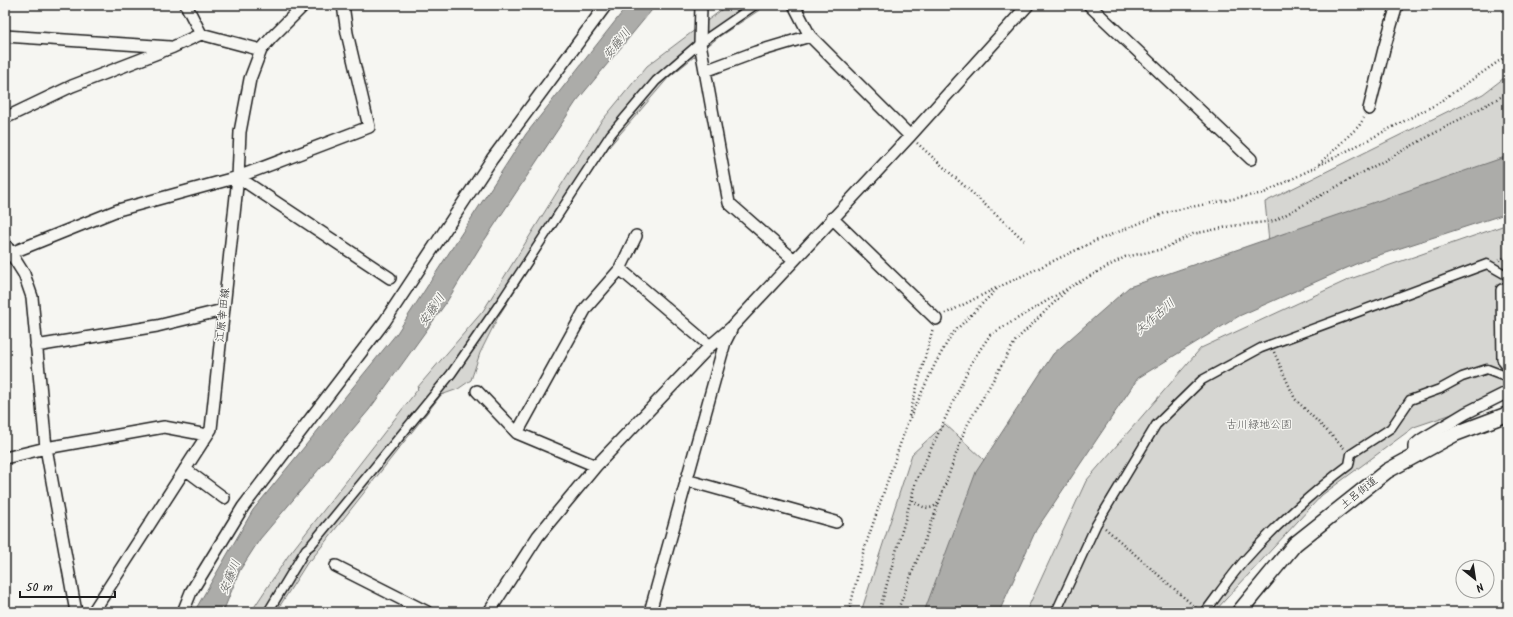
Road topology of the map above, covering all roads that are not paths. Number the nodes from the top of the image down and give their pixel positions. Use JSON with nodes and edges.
{"nodes":[{"id":1,"x":186,"y":5,"type":"edge"},
{"id":2,"x":304,"y":5,"type":"edge"},
{"id":3,"x":343,"y":5,"type":"edge"},
{"id":4,"x":606,"y":5,"type":"edge"},
{"id":5,"x":701,"y":5,"type":"edge"},
{"id":6,"x":754,"y":5,"type":"edge"},
{"id":7,"x":794,"y":5,"type":"edge"},
{"id":8,"x":1028,"y":5,"type":"edge"},
{"id":9,"x":1089,"y":5,"type":"edge"},
{"id":10,"x":1396,"y":5,"type":"edge"},
{"id":11,"x":201,"y":34,"type":"junction"},
{"id":12,"x":5,"y":36,"type":"edge"},
{"id":13,"x":810,"y":36,"type":"junction"},
{"id":14,"x":700,"y":43,"type":"junction"},
{"id":15,"x":173,"y":47,"type":"junction"},
{"id":16,"x":261,"y":50,"type":"junction"},
{"id":17,"x":705,"y":71,"type":"junction"},
{"id":18,"x":1369,"y":109,"type":"road end"},
{"id":19,"x":5,"y":118,"type":"edge"},
{"id":20,"x":910,"y":136,"type":"junction"},
{"id":21,"x":1251,"y":159,"type":"dead end"},
{"id":22,"x":238,"y":177,"type":"junction"},
{"id":23,"x":832,"y":218,"type":"junction"},
{"id":24,"x":636,"y":236,"type":"dead end"},
{"id":25,"x":7,"y":251,"type":"edge"},
{"id":26,"x":794,"y":260,"type":"junction"},
{"id":27,"x":620,"y":269,"type":"junction"},
{"id":28,"x":1508,"y":276,"type":"edge"},
{"id":29,"x":390,"y":278,"type":"dead end"},
{"id":30,"x":1502,"y":290,"type":"dead end"},
{"id":31,"x":223,"y":310,"type":"junction"},
{"id":32,"x":936,"y":319,"type":"road end"},
{"id":33,"x":732,"y":327,"type":"junction"},
{"id":34,"x":36,"y":346,"type":"junction"},
{"id":35,"x":710,"y":346,"type":"junction"},
{"id":36,"x":1508,"y":365,"type":"edge"},
{"id":37,"x":1508,"y":377,"type":"edge"},
{"id":38,"x":477,"y":391,"type":"dead end"},
{"id":39,"x":1508,"y":392,"type":"edge"},
{"id":40,"x":1508,"y":414,"type":"edge"},
{"id":41,"x":517,"y":433,"type":"junction"},
{"id":42,"x":207,"y":435,"type":"junction"},
{"id":43,"x":46,"y":448,"type":"junction"},
{"id":44,"x":1416,"y":455,"type":"junction"},
{"id":45,"x":5,"y":458,"type":"edge"},
{"id":46,"x":596,"y":466,"type":"junction"},
{"id":47,"x":185,"y":469,"type":"junction"},
{"id":48,"x":686,"y":480,"type":"junction"},
{"id":49,"x":224,"y":498,"type":"dead end"},
{"id":50,"x":836,"y":522,"type":"dead end"},
{"id":51,"x":336,"y":566,"type":"dead end"},
{"id":52,"x":76,"y":612,"type":"edge"},
{"id":53,"x":93,"y":612,"type":"edge"},
{"id":54,"x":183,"y":612,"type":"edge"},
{"id":55,"x":268,"y":612,"type":"edge"},
{"id":56,"x":427,"y":612,"type":"edge"},
{"id":57,"x":489,"y":612,"type":"edge"},
{"id":58,"x":650,"y":612,"type":"edge"},
{"id":59,"x":1056,"y":612,"type":"edge"},
{"id":60,"x":1205,"y":612,"type":"edge"},
{"id":61,"x":1239,"y":612,"type":"edge"}],
"edges":[{"from":1,"to":11,"type":"street"},
{"from":2,"to":16,"type":"street","name":"江原幸田線"},
{"from":3,"to":22,"type":"street"},
{"from":4,"to":54,"type":"street"},
{"from":5,"to":14,"type":"street"},
{"from":6,"to":14,"type":"street"},
{"from":7,"to":13,"type":"street"},
{"from":8,"to":20,"type":"street"},
{"from":9,"to":21,"type":"street"},
{"from":10,"to":18,"type":"street"},
{"from":11,"to":15,"type":"street"},
{"from":11,"to":16,"type":"street"},
{"from":12,"to":15,"type":"street"},
{"from":13,"to":17,"type":"street"},
{"from":13,"to":20,"type":"street"},
{"from":14,"to":17,"type":"street"},
{"from":14,"to":55,"type":"street"},
{"from":15,"to":19,"type":"street"},
{"from":16,"to":22,"type":"street","name":"江原幸田線"},
{"from":17,"to":26,"type":"street"},
{"from":20,"to":23,"type":"street"},
{"from":22,"to":25,"type":"street"},
{"from":22,"to":29,"type":"street"},
{"from":22,"to":31,"type":"street","name":"江原幸田線"},
{"from":23,"to":26,"type":"street"},
{"from":23,"to":32,"type":"street"},
{"from":24,"to":27,"type":"street"},
{"from":25,"to":34,"type":"street"},
{"from":26,"to":33,"type":"street"},
{"from":27,"to":35,"type":"street"},
{"from":27,"to":41,"type":"street"},
{"from":28,"to":59,"type":"street"},
{"from":30,"to":36,"type":"street"},
{"from":31,"to":34,"type":"street"},
{"from":31,"to":42,"type":"street","name":"江原幸田線"},
{"from":33,"to":35,"type":"street"},
{"from":33,"to":48,"type":"street"},
{"from":34,"to":43,"type":"street"},
{"from":35,"to":46,"type":"street"},
{"from":37,"to":60,"type":"street"},
{"from":38,"to":41,"type":"street"},
{"from":39,"to":44,"type":"street"},
{"from":40,"to":44,"type":"street","name":"土呂街道"},
{"from":41,"to":46,"type":"street"},
{"from":42,"to":43,"type":"street"},
{"from":42,"to":47,"type":"street","name":"江原幸田線"},
{"from":43,"to":45,"type":"street"},
{"from":43,"to":52,"type":"street"},
{"from":44,"to":61,"type":"street","name":"土呂街道"},
{"from":46,"to":57,"type":"street"},
{"from":47,"to":49,"type":"street"},
{"from":47,"to":53,"type":"street","name":"江原幸田線"},
{"from":48,"to":50,"type":"street"},
{"from":48,"to":58,"type":"street"},
{"from":51,"to":56,"type":"street"}]}
